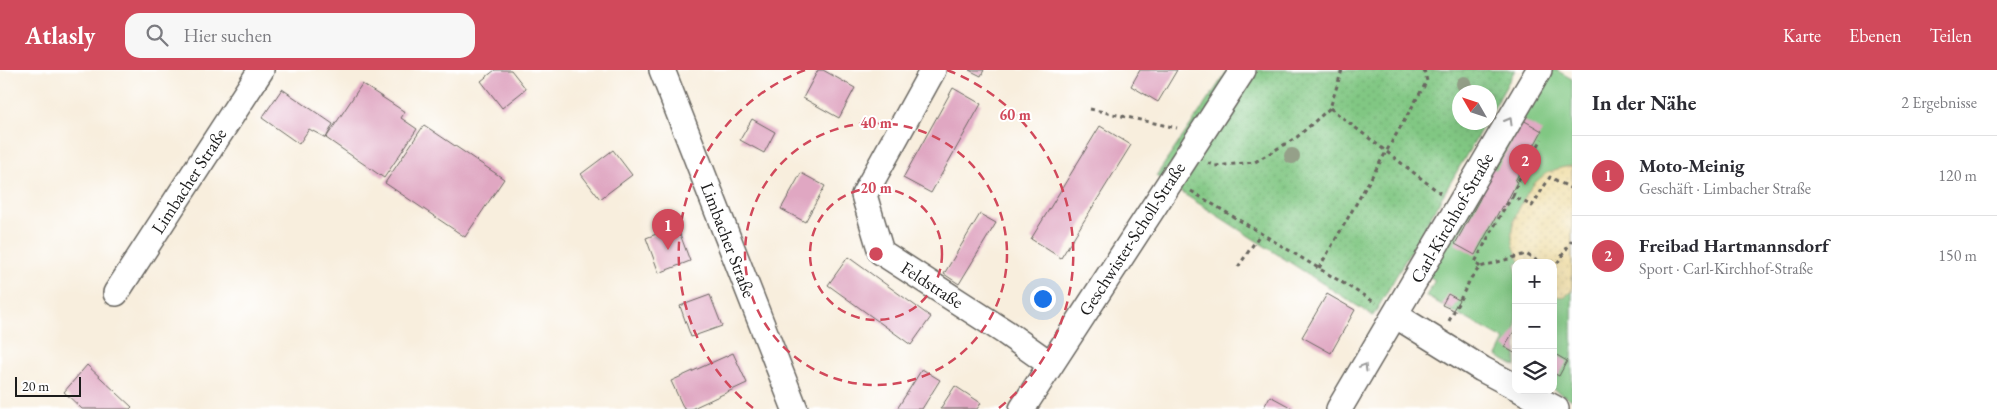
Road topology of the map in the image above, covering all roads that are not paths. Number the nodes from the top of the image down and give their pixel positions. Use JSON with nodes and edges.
{"nodes":[{"id":1,"x":261,"y":70,"type":"edge"},
{"id":2,"x":662,"y":70,"type":"edge"},
{"id":3,"x":933,"y":70,"type":"edge"},
{"id":4,"x":1243,"y":70,"type":"edge"},
{"id":5,"x":1539,"y":70,"type":"edge"},
{"id":6,"x":116,"y":293,"type":"dead end"},
{"id":7,"x":1395,"y":315,"type":"junction"},
{"id":8,"x":1050,"y":364,"type":"junction"},
{"id":9,"x":1512,"y":385,"type":"edge"},
{"id":10,"x":1528,"y":394,"type":"edge"},
{"id":11,"x":795,"y":409,"type":"edge"},
{"id":12,"x":1022,"y":409,"type":"edge"},
{"id":13,"x":1339,"y":409,"type":"edge"},
{"id":14,"x":1556,"y":409,"type":"edge"}],
"edges":[{"from":1,"to":6,"type":"street","name":"Limbacher Straße"},
{"from":2,"to":11,"type":"street","name":"Limbacher Straße"},
{"from":3,"to":8,"type":"street","name":"Feldstraße"},
{"from":4,"to":8,"type":"street","name":"Geschwister-Scholl-Straße"},
{"from":7,"to":5,"type":"street","name":"Carl-Kirchhof-Straße","one_way":true},
{"from":7,"to":9,"type":"street"},
{"from":13,"to":7,"type":"street","name":"Carl-Kirchhof-Straße","one_way":true},
{"from":8,"to":12,"type":"street","name":"Geschwister-Scholl-Straße"},
{"from":10,"to":14,"type":"street"}]}
